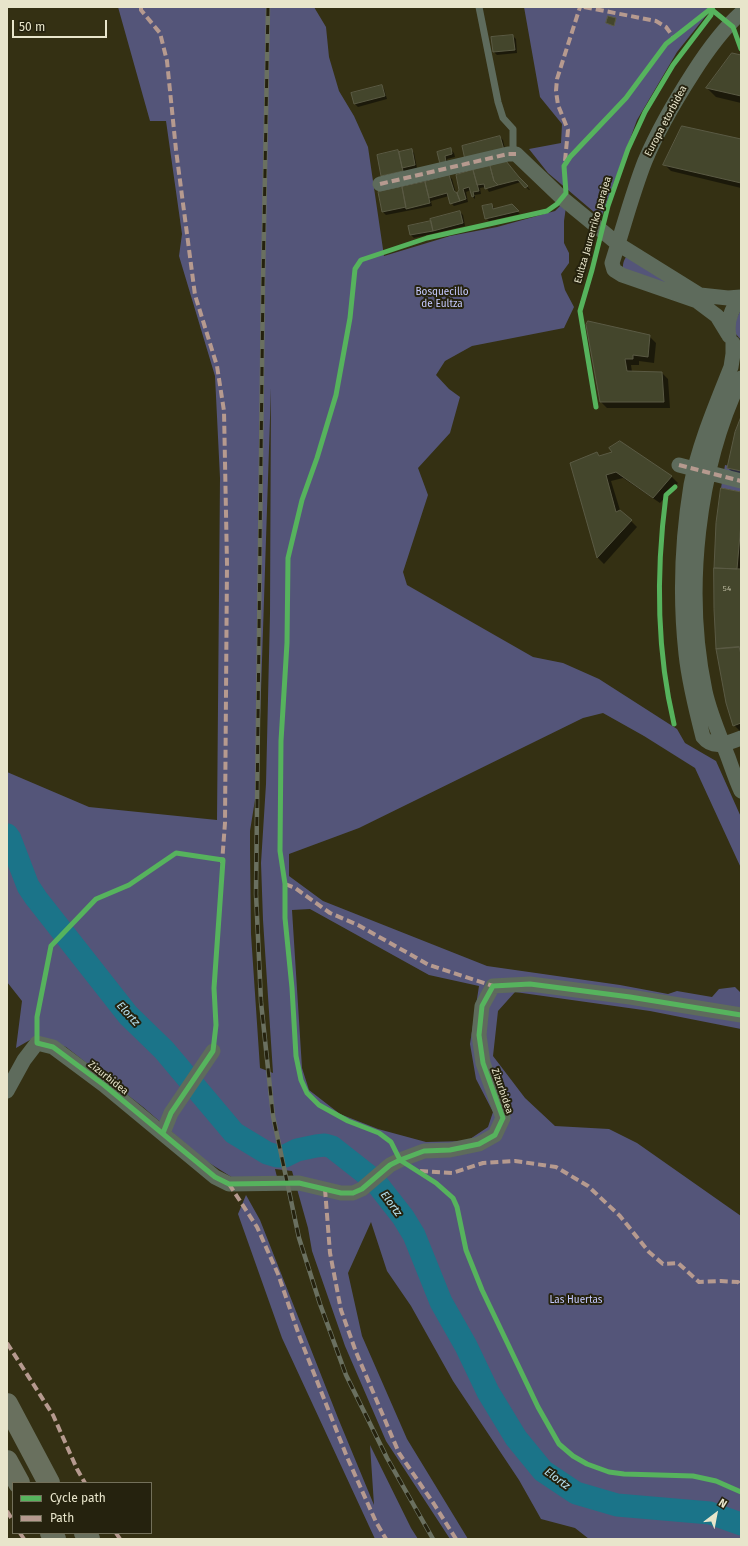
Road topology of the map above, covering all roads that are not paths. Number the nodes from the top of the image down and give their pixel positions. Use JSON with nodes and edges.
{"nodes":[{"id":1,"x":479,"y":7,"type":"edge"},
{"id":2,"x":741,"y":13,"type":"edge"},
{"id":3,"x":516,"y":154,"type":"junction"},
{"id":4,"x":380,"y":184,"type":"dead end"},
{"id":5,"x":618,"y":244,"type":"junction"},
{"id":6,"x":740,"y":298,"type":"edge"},
{"id":7,"x":734,"y":341,"type":"edge"},
{"id":8,"x":741,"y":378,"type":"edge"},
{"id":9,"x":679,"y":465,"type":"dead end"},
{"id":10,"x":702,"y":470,"type":"junction"},
{"id":11,"x":741,"y":481,"type":"edge"},
{"id":12,"x":741,"y":738,"type":"edge"},
{"id":13,"x":722,"y":744,"type":"junction"},
{"id":14,"x":741,"y":791,"type":"edge"},
{"id":15,"x":741,"y":1015,"type":"edge"},
{"id":16,"x":213,"y":1051,"type":"dead end"},
{"id":17,"x":7,"y":1092,"type":"edge"},
{"id":18,"x":163,"y":1133,"type":"junction"},
{"id":19,"x":7,"y":1404,"type":"edge"},
{"id":20,"x":7,"y":1461,"type":"edge"},
{"id":21,"x":18,"y":1482,"type":"edge"},
{"id":22,"x":48,"y":1482,"type":"edge"}],
"edges":[{"from":1,"to":3,"type":"lane"},
{"from":2,"to":5,"type":"street","name":"Europa etorbidea"},
{"from":3,"to":4,"type":"street"},
{"from":3,"to":5,"type":"street","name":"Eultza Jaurerriko parajea"},
{"from":5,"to":6,"type":"street","name":"Eultza Jaurerriko parajea"},
{"from":5,"to":7,"type":"street"},
{"from":6,"to":7,"type":"street","name":"Eultza Jaurerriko parajea"},
{"from":7,"to":10,"type":"street","name":"Eultza Jaurerriko parajea"},
{"from":8,"to":10,"type":"street"},
{"from":9,"to":10,"type":"street"},
{"from":10,"to":11,"type":"street"},
{"from":10,"to":13,"type":"street"},
{"from":12,"to":13,"type":"street"},
{"from":13,"to":14,"type":"street"},
{"from":15,"to":18,"type":"street","name":"Zizurbidea"},
{"from":16,"to":18,"type":"street"},
{"from":17,"to":18,"type":"street","name":"Zizurbidea"},
{"from":19,"to":22,"type":"highway"},
{"from":20,"to":21,"type":"highway"}]}
